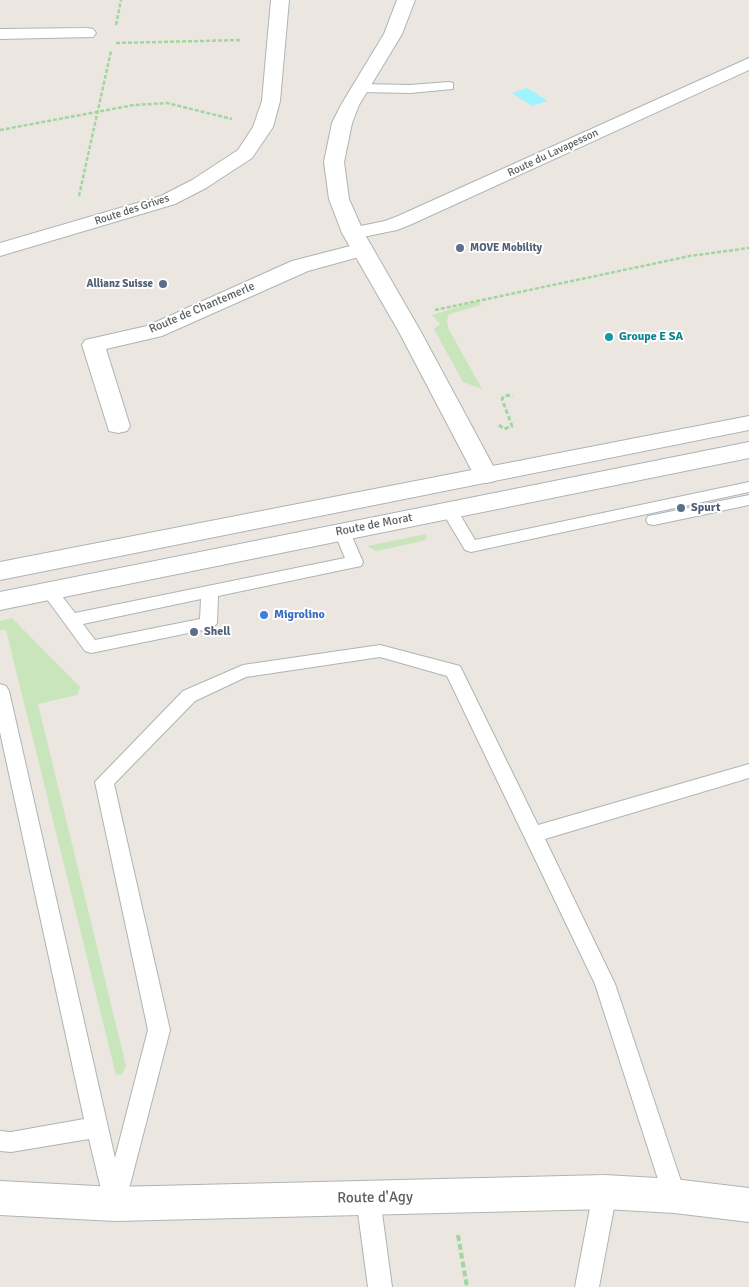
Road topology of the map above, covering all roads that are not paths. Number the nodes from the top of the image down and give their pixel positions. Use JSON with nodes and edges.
{"nodes":[{"id":1,"x":280,"y":0,"type":"edge"},
{"id":2,"x":406,"y":0,"type":"edge"},
{"id":3,"x":87,"y":33,"type":"dead end"},
{"id":4,"x":0,"y":34,"type":"edge"},
{"id":5,"x":749,"y":63,"type":"edge"},
{"id":6,"x":449,"y":86,"type":"dead end"},
{"id":7,"x":361,"y":88,"type":"junction"},
{"id":8,"x":358,"y":241,"type":"junction"},
{"id":9,"x":0,"y":250,"type":"edge"},
{"id":10,"x":749,"y":423,"type":"edge"},
{"id":11,"x":118,"y":426,"type":"dead end"},
{"id":12,"x":749,"y":450,"type":"edge"},
{"id":13,"x":486,"y":475,"type":"junction"},
{"id":14,"x":749,"y":487,"type":"edge"},
{"id":15,"x":749,"y":500,"type":"edge"},
{"id":16,"x":448,"y":510,"type":"junction"},
{"id":17,"x":342,"y":532,"type":"junction"},
{"id":18,"x":471,"y":546,"type":"junction"},
{"id":19,"x":0,"y":571,"type":"edge"},
{"id":20,"x":49,"y":591,"type":"junction"},
{"id":21,"x":210,"y":592,"type":"junction"},
{"id":22,"x":0,"y":601,"type":"edge"},
{"id":23,"x":71,"y":620,"type":"junction"},
{"id":24,"x":0,"y":690,"type":"edge"},
{"id":25,"x":749,"y":771,"type":"edge"},
{"id":26,"x":534,"y":834,"type":"junction"},
{"id":27,"x":97,"y":1127,"type":"junction"},
{"id":28,"x":0,"y":1141,"type":"edge"},
{"id":29,"x":606,"y":1192,"type":"junction"},
{"id":30,"x":674,"y":1196,"type":"junction"},
{"id":31,"x":0,"y":1198,"type":"edge"},
{"id":32,"x":368,"y":1198,"type":"junction"},
{"id":33,"x":115,"y":1204,"type":"junction"},
{"id":34,"x":749,"y":1205,"type":"edge"},
{"id":35,"x":380,"y":1287,"type":"edge"},
{"id":36,"x":587,"y":1287,"type":"edge"}],
"edges":[{"from":1,"to":9,"type":"street","name":"Route des Grives"},
{"from":2,"to":7,"type":"street"},
{"from":3,"to":4,"type":"street"},
{"from":5,"to":8,"type":"street","name":"Route du Lavapesson"},
{"from":6,"to":7,"type":"lane"},
{"from":7,"to":8,"type":"street"},
{"from":8,"to":11,"type":"street","name":"Route de Chantemerle"},
{"from":8,"to":13,"type":"street"},
{"from":10,"to":13,"type":"street"},
{"from":12,"to":16,"type":"street","name":"Route de Morat"},
{"from":13,"to":19,"type":"street"},
{"from":14,"to":18,"type":"lane"},
{"from":15,"to":18,"type":"lane"},
{"from":16,"to":17,"type":"street","name":"Route de Morat"},
{"from":16,"to":18,"type":"lane"},
{"from":17,"to":20,"type":"street","name":"Route de Morat"},
{"from":17,"to":21,"type":"lane"},
{"from":20,"to":22,"type":"street","name":"Route de Morat"},
{"from":20,"to":23,"type":"lane"},
{"from":21,"to":23,"type":"lane"},
{"from":21,"to":23,"type":"lane"},
{"from":24,"to":27,"type":"lane"},
{"from":25,"to":26,"type":"lane"},
{"from":26,"to":30,"type":"lane"},
{"from":26,"to":33,"type":"lane"},
{"from":27,"to":28,"type":"lane"},
{"from":27,"to":33,"type":"lane"},
{"from":29,"to":30,"type":"street","name":"Route d'Agy"},
{"from":29,"to":32,"type":"street","name":"Route d'Agy"},
{"from":29,"to":36,"type":"lane"},
{"from":30,"to":34,"type":"street","name":"Route d'Agy"},
{"from":31,"to":33,"type":"street","name":"Route d'Agy"},
{"from":32,"to":33,"type":"street","name":"Route d'Agy"},
{"from":32,"to":35,"type":"lane"}]}
